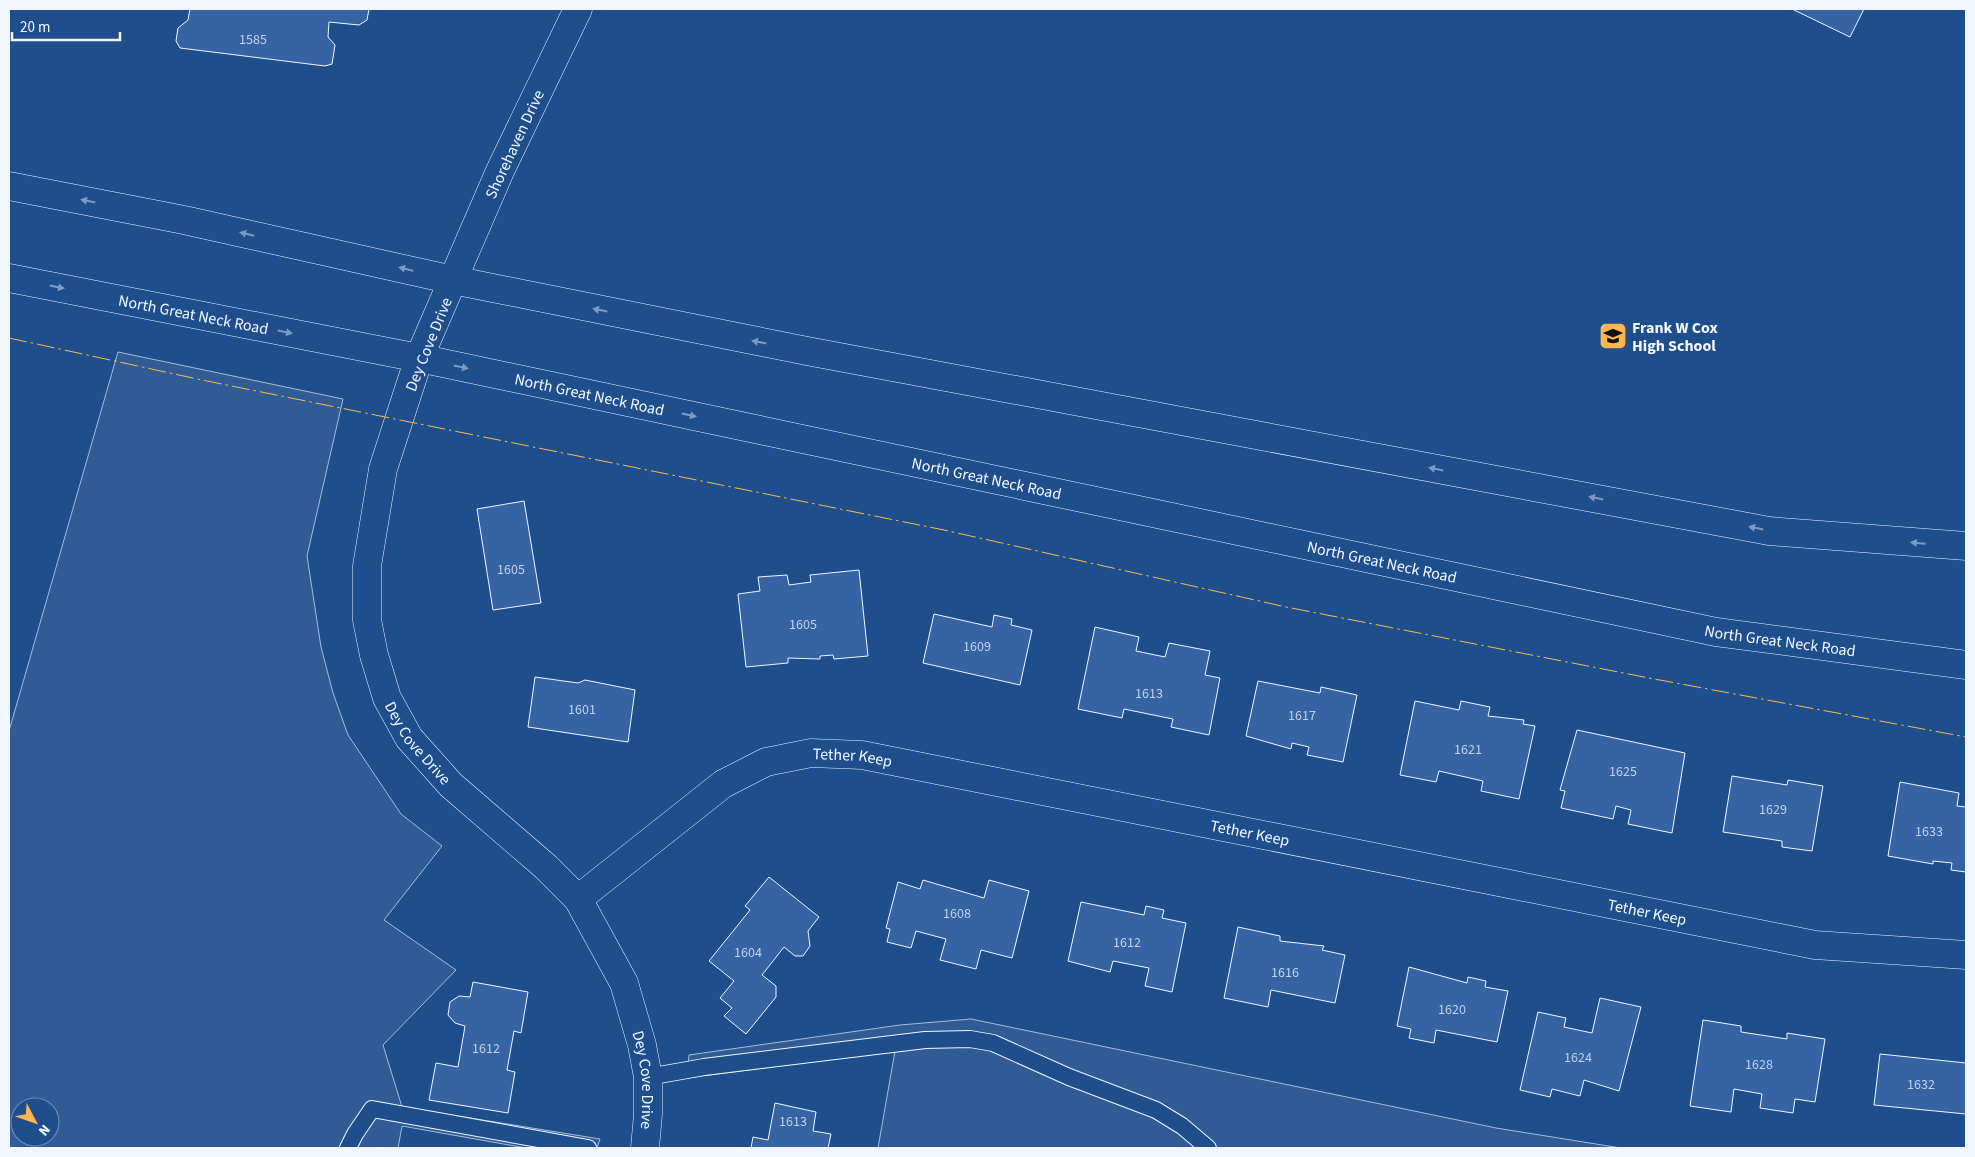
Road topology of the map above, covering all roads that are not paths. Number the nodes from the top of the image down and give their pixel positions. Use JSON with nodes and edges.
{"nodes":[{"id":1,"x":578,"y":9,"type":"edge"},
{"id":2,"x":9,"y":186,"type":"edge"},
{"id":3,"x":9,"y":278,"type":"edge"},
{"id":4,"x":454,"y":280,"type":"junction"},
{"id":5,"x":420,"y":358,"type":"junction"},
{"id":6,"x":1966,"y":546,"type":"edge"},
{"id":7,"x":1966,"y":664,"type":"edge"},
{"id":8,"x":578,"y":899,"type":"junction"},
{"id":9,"x":1966,"y":955,"type":"edge"},
{"id":10,"x":648,"y":1077,"type":"junction"},
{"id":11,"x":348,"y":1148,"type":"edge"},
{"id":12,"x":588,"y":1148,"type":"edge"},
{"id":13,"x":645,"y":1148,"type":"edge"},
{"id":14,"x":1208,"y":1148,"type":"edge"}],
"edges":[{"from":1,"to":4,"type":"main road","name":"Shorehaven Drive"},
{"from":4,"to":2,"type":"main road","one_way":true},
{"from":3,"to":5,"type":"main road","name":"North Great Neck Road","one_way":true},
{"from":4,"to":5,"type":"main road","name":"Dey Cove Drive"},
{"from":6,"to":4,"type":"main road","one_way":true},
{"from":5,"to":7,"type":"main road","name":"North Great Neck Road","one_way":true},
{"from":5,"to":8,"type":"main road","name":"Dey Cove Drive"},
{"from":8,"to":9,"type":"main road","name":"Tether Keep"},
{"from":8,"to":10,"type":"main road","name":"Dey Cove Drive"},
{"from":10,"to":13,"type":"main road","name":"Dey Cove Drive"},
{"from":10,"to":14,"type":"lane"},
{"from":11,"to":12,"type":"lane"}]}
